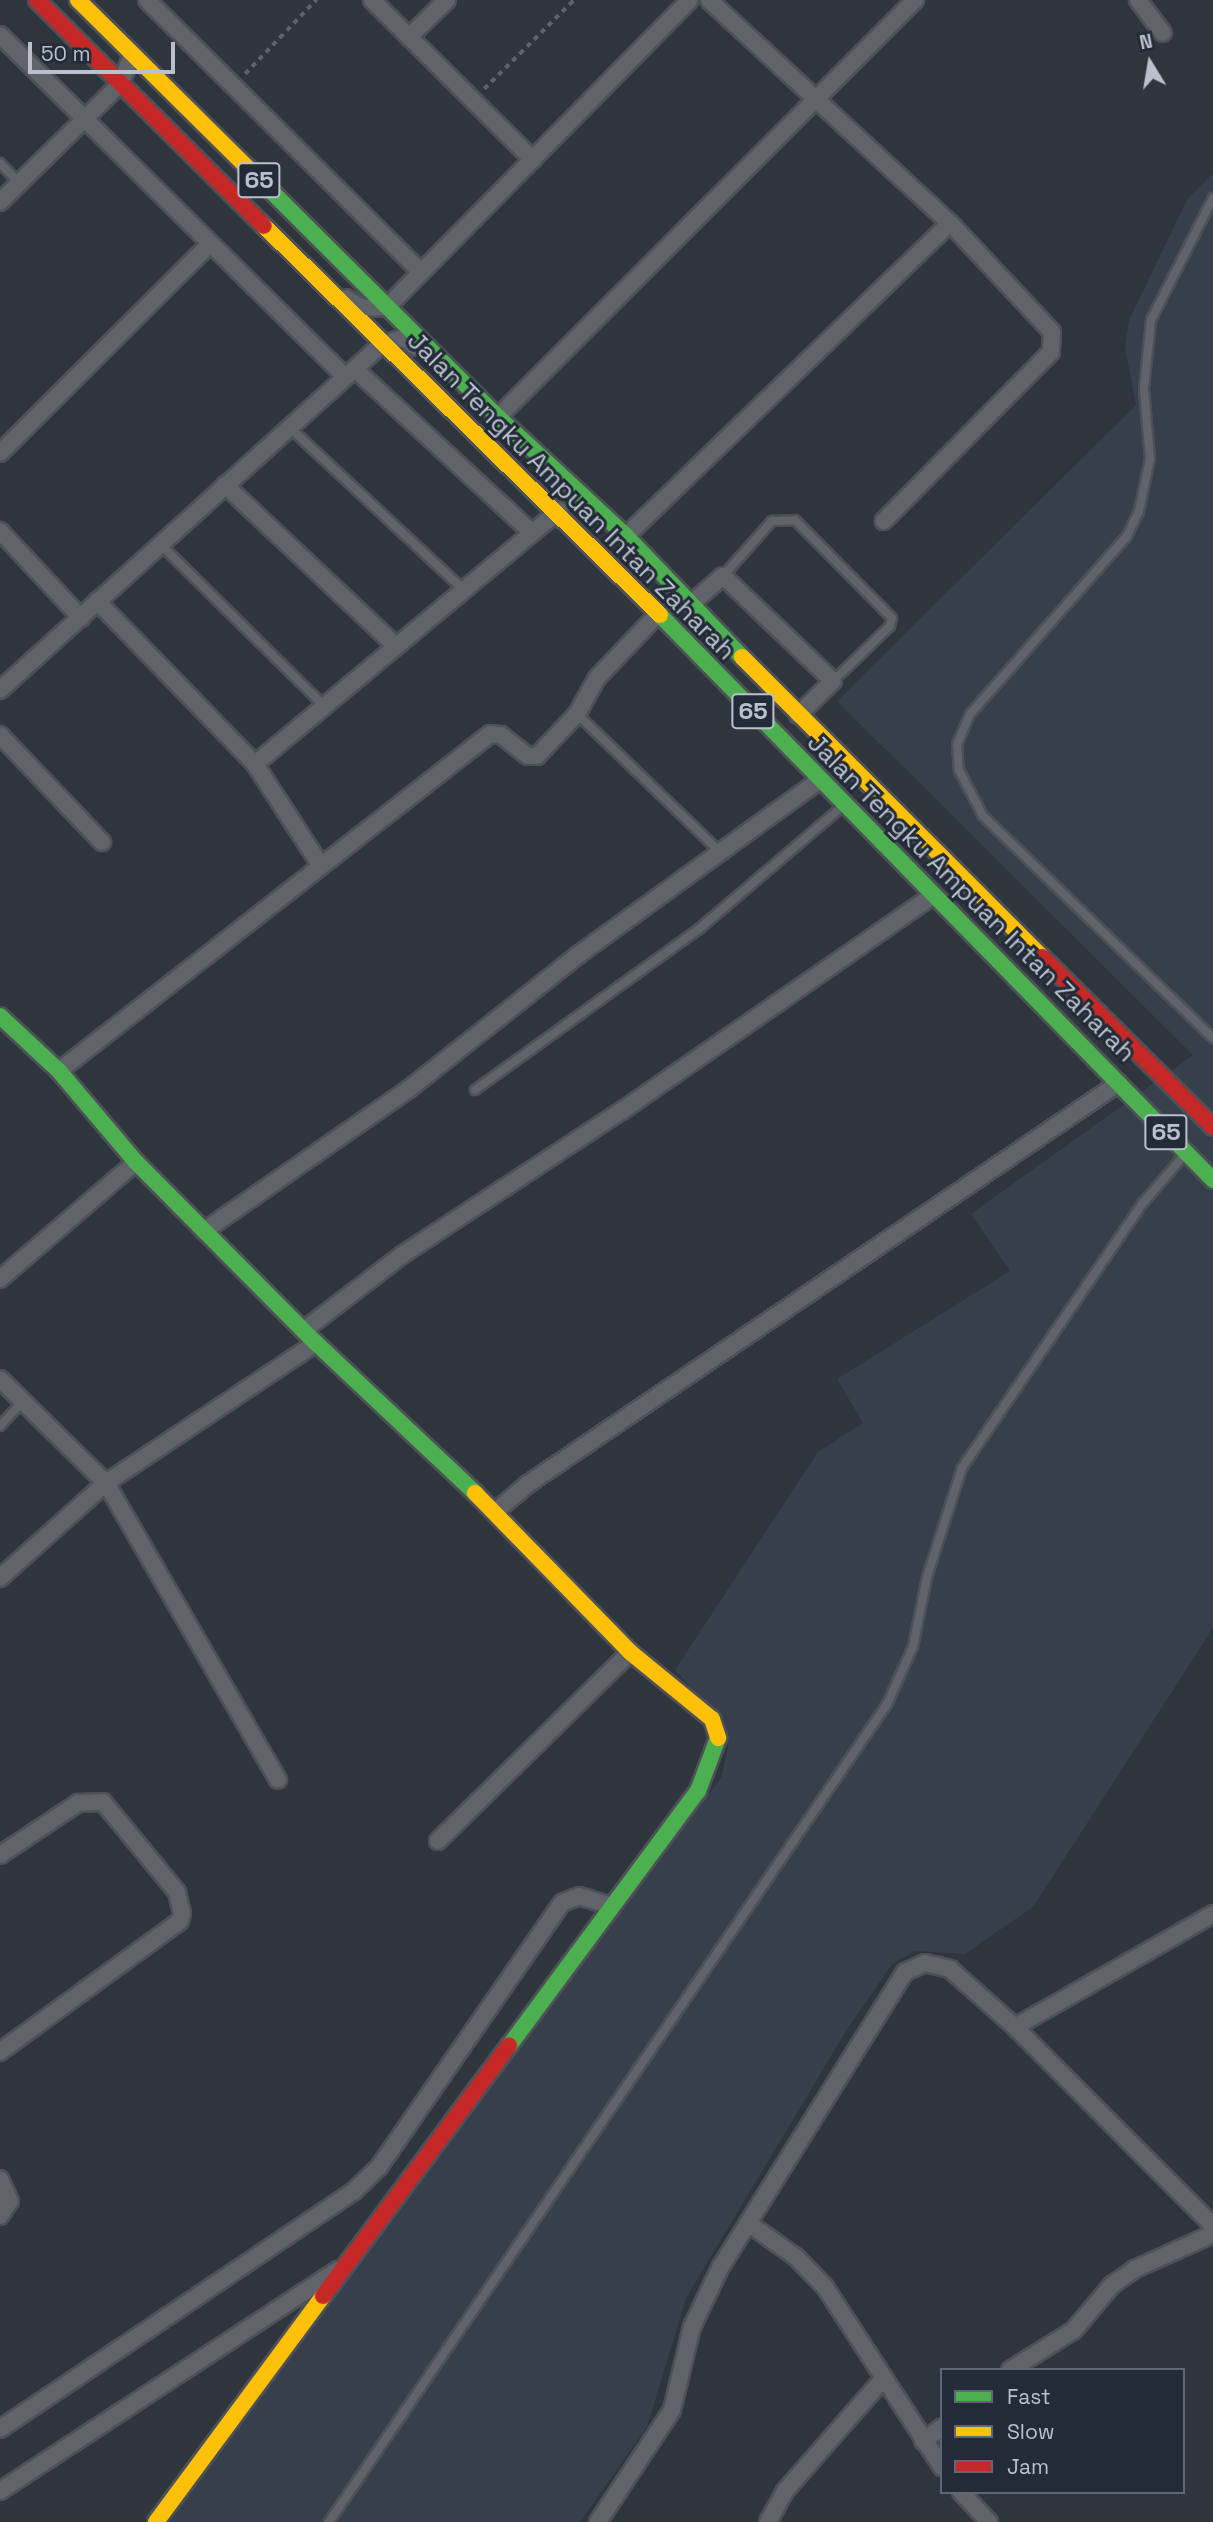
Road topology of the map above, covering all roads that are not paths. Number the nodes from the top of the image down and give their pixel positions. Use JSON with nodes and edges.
{"nodes":[{"id":1,"x":37,"y":0,"type":"edge"},
{"id":2,"x":79,"y":0,"type":"edge"},
{"id":3,"x":147,"y":0,"type":"edge"},
{"id":4,"x":372,"y":0,"type":"edge"},
{"id":5,"x":447,"y":0,"type":"edge"},
{"id":6,"x":690,"y":0,"type":"edge"},
{"id":7,"x":709,"y":0,"type":"edge"},
{"id":8,"x":915,"y":0,"type":"edge"},
{"id":9,"x":1138,"y":0,"type":"edge"},
{"id":10,"x":1163,"y":33,"type":"dead end"},
{"id":11,"x":0,"y":35,"type":"edge"},
{"id":12,"x":409,"y":37,"type":"junction"},
{"id":13,"x":132,"y":54,"type":"junction"},
{"id":14,"x":121,"y":83,"type":"junction"},
{"id":15,"x":811,"y":99,"type":"junction"},
{"id":16,"x":83,"y":119,"type":"junction"},
{"id":17,"x":533,"y":160,"type":"junction"},
{"id":18,"x":0,"y":163,"type":"edge"},
{"id":19,"x":19,"y":183,"type":"junction"},
{"id":20,"x":1213,"y":198,"type":"edge"},
{"id":21,"x":0,"y":202,"type":"edge"},
{"id":22,"x":950,"y":223,"type":"junction"},
{"id":23,"x":210,"y":244,"type":"junction"},
{"id":24,"x":421,"y":272,"type":"junction"},
{"id":25,"x":323,"y":284,"type":"junction"},
{"id":26,"x":387,"y":306,"type":"junction"},
{"id":27,"x":382,"y":344,"type":"junction"},
{"id":28,"x":350,"y":373,"type":"junction"},
{"id":29,"x":498,"y":417,"type":"junction"},
{"id":30,"x":289,"y":428,"type":"junction"},
{"id":31,"x":515,"y":432,"type":"junction"},
{"id":32,"x":0,"y":453,"type":"edge"},
{"id":33,"x":225,"y":485,"type":"junction"},
{"id":34,"x":559,"y":511,"type":"junction"},
{"id":35,"x":884,"y":522,"type":"dead end"},
{"id":36,"x":0,"y":531,"type":"edge"},
{"id":37,"x":532,"y":533,"type":"junction"},
{"id":38,"x":626,"y":536,"type":"junction"},
{"id":39,"x":160,"y":544,"type":"junction"},
{"id":40,"x":723,"y":576,"type":"junction"},
{"id":41,"x":464,"y":590,"type":"junction"},
{"id":42,"x":97,"y":601,"type":"junction"},
{"id":43,"x":691,"y":603,"type":"junction"},
{"id":44,"x":658,"y":614,"type":"junction"},
{"id":45,"x":81,"y":618,"type":"junction"},
{"id":46,"x":396,"y":646,"type":"junction"},
{"id":47,"x":833,"y":681,"type":"junction"},
{"id":48,"x":0,"y":690,"type":"edge"},
{"id":49,"x":324,"y":706,"type":"junction"},
{"id":50,"x":577,"y":714,"type":"junction"},
{"id":51,"x":799,"y":715,"type":"junction"},
{"id":52,"x":0,"y":735,"type":"edge"},
{"id":53,"x":255,"y":764,"type":"junction"},
{"id":54,"x":820,"y":780,"type":"junction"},
{"id":55,"x":845,"y":805,"type":"junction"},
{"id":56,"x":102,"y":842,"type":"dead end"},
{"id":57,"x":722,"y":854,"type":"junction"},
{"id":58,"x":321,"y":866,"type":"junction"},
{"id":59,"x":933,"y":895,"type":"junction"},
{"id":60,"x":0,"y":1016,"type":"edge"},
{"id":61,"x":1213,"y":1038,"type":"edge"},
{"id":62,"x":1149,"y":1063,"type":"junction"},
{"id":63,"x":59,"y":1071,"type":"junction"},
{"id":64,"x":1119,"y":1083,"type":"junction"},
{"id":65,"x":475,"y":1090,"type":"dead end"},
{"id":66,"x":1213,"y":1128,"type":"edge"},
{"id":67,"x":1186,"y":1153,"type":"junction"},
{"id":68,"x":136,"y":1162,"type":"junction"},
{"id":69,"x":1213,"y":1180,"type":"edge"},
{"id":70,"x":205,"y":1231,"type":"junction"},
{"id":71,"x":0,"y":1279,"type":"edge"},
{"id":72,"x":303,"y":1330,"type":"junction"},
{"id":73,"x":316,"y":1343,"type":"junction"},
{"id":74,"x":0,"y":1379,"type":"edge"},
{"id":75,"x":23,"y":1401,"type":"junction"},
{"id":76,"x":0,"y":1426,"type":"edge"},
{"id":77,"x":106,"y":1483,"type":"junction"},
{"id":78,"x":495,"y":1512,"type":"junction"},
{"id":79,"x":0,"y":1578,"type":"edge"},
{"id":80,"x":630,"y":1652,"type":"junction"},
{"id":81,"x":278,"y":1780,"type":"dead end"},
{"id":82,"x":438,"y":1841,"type":"dead end"},
{"id":83,"x":0,"y":1855,"type":"edge"},
{"id":84,"x":609,"y":1905,"type":"junction"},
{"id":85,"x":1213,"y":1914,"type":"edge"},
{"id":86,"x":1015,"y":2026,"type":"junction"},
{"id":87,"x":0,"y":2052,"type":"edge"},
{"id":88,"x":0,"y":2179,"type":"edge"},
{"id":89,"x":0,"y":2216,"type":"edge"},
{"id":90,"x":748,"y":2223,"type":"junction"},
{"id":91,"x":1213,"y":2226,"type":"edge"},
{"id":92,"x":1213,"y":2234,"type":"edge"},
{"id":93,"x":341,"y":2268,"type":"junction"},
{"id":94,"x":1013,"y":2368,"type":"edge"},
{"id":95,"x":884,"y":2378,"type":"junction"},
{"id":96,"x":940,"y":2428,"type":"edge"},
{"id":97,"x":0,"y":2429,"type":"edge"},
{"id":98,"x":923,"y":2441,"type":"junction"},
{"id":99,"x":940,"y":2464,"type":"edge"},
{"id":100,"x":0,"y":2491,"type":"edge"},
{"id":101,"x":963,"y":2494,"type":"edge"},
{"id":102,"x":156,"y":2522,"type":"edge"},
{"id":103,"x":329,"y":2522,"type":"edge"},
{"id":104,"x":598,"y":2522,"type":"edge"},
{"id":105,"x":768,"y":2522,"type":"edge"},
{"id":106,"x":989,"y":2522,"type":"edge"}],
"edges":[{"from":1,"to":14,"type":"main road","name":"Jalan Tengku Ampuan Intan Zaharah","number":"65"},
{"from":2,"to":13,"type":"main road","name":"Jalan Tengku Ampuan Intan Zaharah","number":"65"},
{"from":3,"to":24,"type":"street"},
{"from":4,"to":12,"type":"street"},
{"from":5,"to":12,"type":"street"},
{"from":6,"to":17,"type":"street"},
{"from":7,"to":15,"type":"street"},
{"from":8,"to":15,"type":"street"},
{"from":9,"to":10,"type":"street"},
{"from":11,"to":16,"type":"street"},
{"from":12,"to":17,"type":"street"},
{"from":13,"to":14,"type":"street"},
{"from":13,"to":26,"type":"main road","name":"Jalan Tengku Ampuan Intan Zaharah","number":"65"},
{"from":14,"to":16,"type":"street"},
{"from":14,"to":25,"type":"main road","name":"Jalan Tengku Ampuan Intan Zaharah","number":"65"},
{"from":15,"to":22,"type":"street"},
{"from":15,"to":29,"type":"street"},
{"from":16,"to":19,"type":"street"},
{"from":16,"to":23,"type":"street"},
{"from":17,"to":24,"type":"street"},
{"from":18,"to":19,"type":"lane"},
{"from":19,"to":21,"type":"street"},
{"from":20,"to":61,"type":"lane"},
{"from":22,"to":35,"type":"street"},
{"from":22,"to":38,"type":"street"},
{"from":23,"to":28,"type":"street"},
{"from":23,"to":32,"type":"street"},
{"from":24,"to":26,"type":"street"},
{"from":25,"to":26,"type":"street"},
{"from":25,"to":27,"type":"main road","name":"Jalan Tengku Ampuan Intan Zaharah","number":"65"},
{"from":26,"to":29,"type":"main road","name":"Jalan Tengku Ampuan Intan Zaharah","number":"65"},
{"from":27,"to":28,"type":"street"},
{"from":27,"to":31,"type":"street"},
{"from":27,"to":34,"type":"main road","name":"Jalan Tengku Ampuan Intan Zaharah","number":"65"},
{"from":28,"to":30,"type":"street"},
{"from":28,"to":37,"type":"street"},
{"from":29,"to":31,"type":"main road","name":"Jalan Tengku Ampuan Intan Zaharah","number":"65"},
{"from":30,"to":33,"type":"street"},
{"from":30,"to":41,"type":"lane"},
{"from":31,"to":38,"type":"main road","name":"Jalan Tengku Ampuan Intan Zaharah","number":"65"},
{"from":33,"to":39,"type":"street"},
{"from":33,"to":46,"type":"street"},
{"from":34,"to":37,"type":"street"},
{"from":34,"to":44,"type":"main road","name":"Jalan Tengku Ampuan Intan Zaharah","number":"65"},
{"from":36,"to":45,"type":"street"},
{"from":37,"to":41,"type":"street"},
{"from":38,"to":43,"type":"main road","name":"Jalan Tengku Ampuan Intan Zaharah","number":"65"},
{"from":39,"to":42,"type":"street"},
{"from":39,"to":49,"type":"lane"},
{"from":40,"to":43,"type":"street"},
{"from":40,"to":47,"type":"street"},
{"from":40,"to":47,"type":"lane"},
{"from":41,"to":46,"type":"street"},
{"from":42,"to":45,"type":"street"},
{"from":42,"to":53,"type":"street"},
{"from":43,"to":51,"type":"main road","name":"Jalan Tengku Ampuan Intan Zaharah","number":"65"},
{"from":44,"to":50,"type":"street"},
{"from":44,"to":54,"type":"main road","name":"Jalan Tengku Ampuan Intan Zaharah","number":"65"},
{"from":45,"to":48,"type":"street"},
{"from":46,"to":49,"type":"street"},
{"from":47,"to":51,"type":"street"},
{"from":49,"to":53,"type":"street"},
{"from":50,"to":57,"type":"lane"},
{"from":50,"to":58,"type":"street"},
{"from":51,"to":62,"type":"main road","name":"Jalan Tengku Ampuan Intan Zaharah","number":"65"},
{"from":52,"to":56,"type":"street"},
{"from":53,"to":58,"type":"street"},
{"from":54,"to":55,"type":"main road","name":"Jalan Tengku Ampuan Intan Zaharah","number":"65"},
{"from":54,"to":57,"type":"street"},
{"from":55,"to":59,"type":"main road","name":"Jalan Tengku Ampuan Intan Zaharah","number":"65"},
{"from":55,"to":65,"type":"lane"},
{"from":57,"to":70,"type":"street"},
{"from":58,"to":63,"type":"street"},
{"from":59,"to":64,"type":"main road","name":"Jalan Tengku Ampuan Intan Zaharah","number":"65"},
{"from":59,"to":72,"type":"street"},
{"from":60,"to":63,"type":"main road"},
{"from":62,"to":64,"type":"main road"},
{"from":62,"to":66,"type":"main road","name":"Jalan Tengku Ampuan Intan Zaharah","number":"65"},
{"from":63,"to":68,"type":"main road"},
{"from":64,"to":67,"type":"main road","name":"Jalan Tengku Ampuan Intan Zaharah","number":"65"},
{"from":64,"to":78,"type":"street"},
{"from":67,"to":69,"type":"main road","name":"Jalan Tengku Ampuan Intan Zaharah","number":"65"},
{"from":67,"to":103,"type":"lane"},
{"from":68,"to":70,"type":"main road"},
{"from":68,"to":71,"type":"street"},
{"from":70,"to":72,"type":"main road"},
{"from":72,"to":73,"type":"main road"},
{"from":73,"to":77,"type":"street"},
{"from":73,"to":78,"type":"main road"},
{"from":74,"to":75,"type":"street"},
{"from":75,"to":76,"type":"lane"},
{"from":75,"to":77,"type":"street"},
{"from":77,"to":79,"type":"street"},
{"from":77,"to":81,"type":"street"},
{"from":78,"to":80,"type":"main road"},
{"from":80,"to":82,"type":"street"},
{"from":80,"to":84,"type":"main road"},
{"from":83,"to":87,"type":"street"},
{"from":84,"to":93,"type":"main road"},
{"from":84,"to":97,"type":"street"},
{"from":85,"to":86,"type":"street"},
{"from":86,"to":90,"type":"street"},
{"from":86,"to":91,"type":"street"},
{"from":88,"to":89,"type":"street"},
{"from":90,"to":95,"type":"street"},
{"from":90,"to":104,"type":"street"},
{"from":92,"to":94,"type":"street"},
{"from":93,"to":100,"type":"street"},
{"from":93,"to":102,"type":"main road"},
{"from":95,"to":98,"type":"street"},
{"from":95,"to":105,"type":"street"},
{"from":96,"to":98,"type":"street"},
{"from":98,"to":99,"type":"street"},
{"from":101,"to":106,"type":"street"}]}
